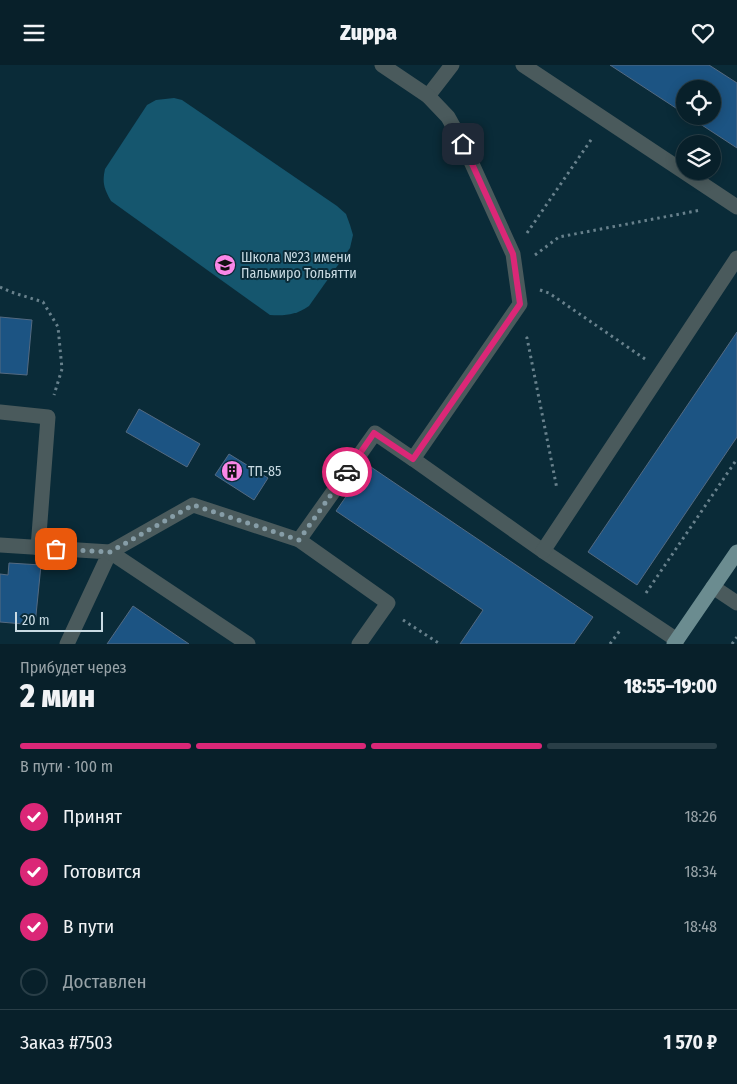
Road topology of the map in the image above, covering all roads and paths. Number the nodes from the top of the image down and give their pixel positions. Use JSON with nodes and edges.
{"nodes":[{"id":1,"x":382,"y":65,"type":"edge"},
{"id":2,"x":452,"y":65,"type":"edge"},
{"id":3,"x":523,"y":65,"type":"edge"},
{"id":4,"x":428,"y":95,"type":"junction"},
{"id":5,"x":605,"y":120,"type":"junction"},
{"id":6,"x":734,"y":205,"type":"edge"},
{"id":7,"x":513,"y":254,"type":"junction"},
{"id":8,"x":737,"y":258,"type":"edge"},
{"id":9,"x":516,"y":276,"type":"junction"},
{"id":10,"x":0,"y":287,"type":"edge"},
{"id":11,"x":507,"y":322,"type":"junction"},
{"id":12,"x":662,"y":370,"type":"junction"},
{"id":13,"x":0,"y":412,"type":"edge"},
{"id":14,"x":48,"y":417,"type":"junction"},
{"id":15,"x":413,"y":459,"type":"junction"},
{"id":16,"x":737,"y":459,"type":"edge"},
{"id":17,"x":563,"y":521,"type":"junction"},
{"id":18,"x":299,"y":540,"type":"junction"},
{"id":19,"x":0,"y":545,"type":"edge"},
{"id":20,"x":38,"y":548,"type":"junction"},
{"id":21,"x":543,"y":551,"type":"junction"},
{"id":22,"x":110,"y":552,"type":"junction"},
{"id":23,"x":737,"y":552,"type":"edge"},
{"id":24,"x":713,"y":587,"type":"junction"},
{"id":25,"x":737,"y":603,"type":"edge"},
{"id":26,"x":385,"y":608,"type":"junction"},
{"id":27,"x":633,"y":611,"type":"junction"},
{"id":28,"x":737,"y":637,"type":"edge"},
{"id":29,"x":676,"y":642,"type":"edge"},
{"id":30,"x":67,"y":644,"type":"edge"},
{"id":31,"x":248,"y":644,"type":"edge"},
{"id":32,"x":359,"y":644,"type":"edge"},
{"id":33,"x":440,"y":644,"type":"edge"},
{"id":34,"x":610,"y":644,"type":"edge"},
{"id":35,"x":732,"y":644,"type":"edge"}],
"edges":[{"from":1,"to":4,"type":"lane"},
{"from":2,"to":4,"type":"lane"},
{"from":3,"to":5,"type":"lane"},
{"from":4,"to":7,"type":"lane"},
{"from":5,"to":6,"type":"lane"},
{"from":5,"to":7,"type":"path"},
{"from":6,"to":9,"type":"path"},
{"from":7,"to":9,"type":"lane"},
{"from":8,"to":12,"type":"lane"},
{"from":9,"to":11,"type":"lane"},
{"from":9,"to":12,"type":"path"},
{"from":10,"to":14,"type":"path"},
{"from":11,"to":15,"type":"lane"},
{"from":11,"to":17,"type":"path"},
{"from":12,"to":17,"type":"lane"},
{"from":13,"to":14,"type":"lane"},
{"from":14,"to":20,"type":"lane"},
{"from":15,"to":18,"type":"lane"},
{"from":15,"to":21,"type":"lane"},
{"from":16,"to":27,"type":"path"},
{"from":17,"to":21,"type":"lane"},
{"from":18,"to":22,"type":"lane"},
{"from":18,"to":26,"type":"lane"},
{"from":19,"to":20,"type":"lane"},
{"from":20,"to":22,"type":"lane"},
{"from":21,"to":27,"type":"lane"},
{"from":22,"to":30,"type":"lane"},
{"from":22,"to":31,"type":"lane"},
{"from":23,"to":24,"type":"main road"},
{"from":24,"to":25,"type":"lane"},
{"from":24,"to":29,"type":"main road"},
{"from":26,"to":32,"type":"lane"},
{"from":26,"to":33,"type":"path"},
{"from":27,"to":29,"type":"lane"},
{"from":27,"to":34,"type":"path"},
{"from":28,"to":35,"type":"path"}]}
